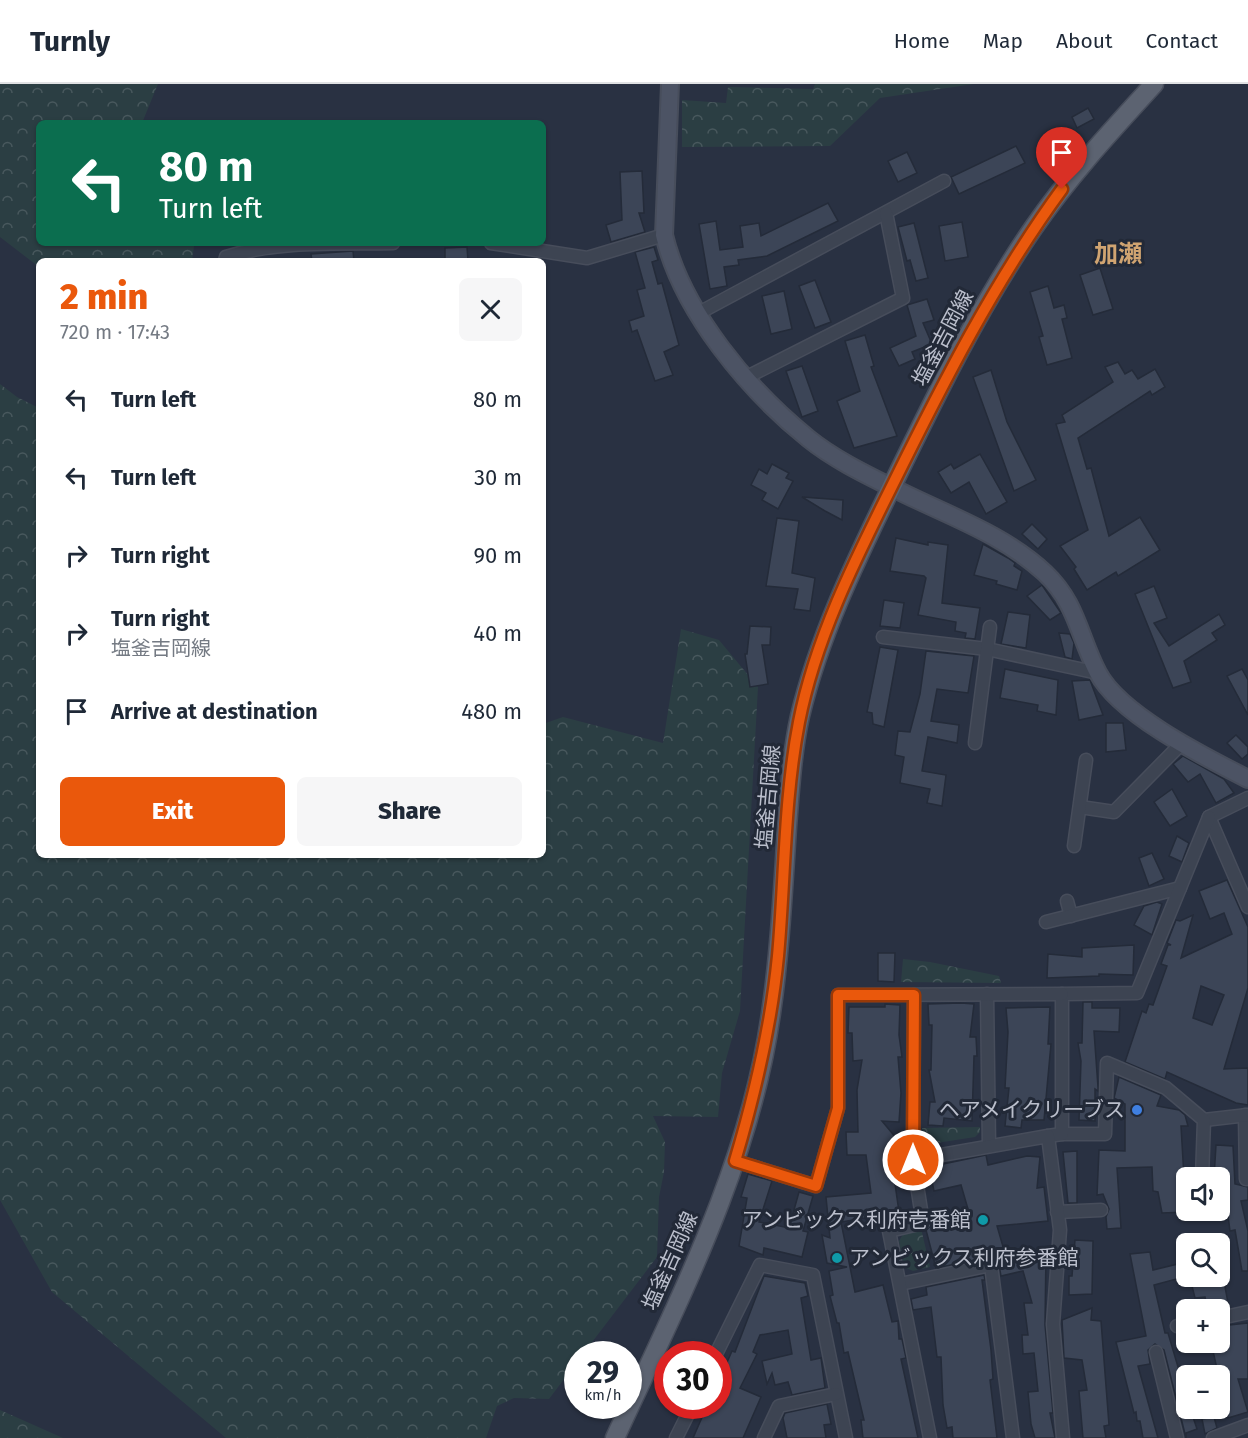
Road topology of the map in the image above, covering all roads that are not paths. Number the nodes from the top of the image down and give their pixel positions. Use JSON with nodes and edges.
{"nodes":[{"id":1,"x":670,"y":84,"type":"edge"},
{"id":2,"x":1154,"y":84,"type":"edge"},
{"id":3,"x":944,"y":181,"type":"dead end"},
{"id":4,"x":886,"y":213,"type":"junction"},
{"id":5,"x":664,"y":235,"type":"junction"},
{"id":6,"x":294,"y":246,"type":"edge"},
{"id":7,"x":510,"y":246,"type":"edge"},
{"id":8,"x":226,"y":258,"type":"edge"},
{"id":9,"x":697,"y":314,"type":"junction"},
{"id":10,"x":747,"y":377,"type":"junction"},
{"id":11,"x":891,"y":488,"type":"junction"},
{"id":12,"x":990,"y":627,"type":"dead end"},
{"id":13,"x":883,"y":638,"type":"dead end"},
{"id":14,"x":987,"y":649,"type":"junction"},
{"id":15,"x":1098,"y":673,"type":"junction"},
{"id":16,"x":1183,"y":742,"type":"junction"},
{"id":17,"x":975,"y":743,"type":"dead end"},
{"id":18,"x":1086,"y":760,"type":"dead end"},
{"id":19,"x":1248,"y":779,"type":"edge"},
{"id":20,"x":1248,"y":798,"type":"edge"},
{"id":21,"x":1080,"y":807,"type":"junction"},
{"id":22,"x":1209,"y":817,"type":"junction"},
{"id":23,"x":1074,"y":846,"type":"dead end"},
{"id":24,"x":1180,"y":888,"type":"junction"},
{"id":25,"x":1067,"y":901,"type":"dead end"},
{"id":26,"x":1248,"y":907,"type":"edge"},
{"id":27,"x":1071,"y":916,"type":"junction"},
{"id":28,"x":1046,"y":922,"type":"dead end"},
{"id":29,"x":987,"y":994,"type":"junction"},
{"id":30,"x":1062,"y":994,"type":"junction"},
{"id":31,"x":914,"y":995,"type":"junction"},
{"id":32,"x":1246,"y":1115,"type":"edge"},
{"id":33,"x":1204,"y":1120,"type":"junction"},
{"id":34,"x":1062,"y":1134,"type":"junction"},
{"id":35,"x":1048,"y":1136,"type":"junction"},
{"id":36,"x":988,"y":1146,"type":"junction"},
{"id":37,"x":913,"y":1160,"type":"junction"},
{"id":38,"x":735,"y":1161,"type":"junction"},
{"id":39,"x":1202,"y":1167,"type":"edge"},
{"id":40,"x":1246,"y":1179,"type":"dead end"},
{"id":41,"x":1101,"y":1210,"type":"dead end"},
{"id":42,"x":1057,"y":1212,"type":"junction"},
{"id":43,"x":900,"y":1284,"type":"junction"},
{"id":44,"x":1248,"y":1312,"type":"edge"},
{"id":45,"x":1230,"y":1316,"type":"edge"},
{"id":46,"x":722,"y":1341,"type":"edge"},
{"id":47,"x":1156,"y":1352,"type":"dead end"},
{"id":48,"x":836,"y":1394,"type":"junction"},
{"id":49,"x":686,"y":1419,"type":"edge"},
{"id":50,"x":1248,"y":1425,"type":"edge"},
{"id":51,"x":615,"y":1438,"type":"edge"},
{"id":52,"x":676,"y":1438,"type":"edge"},
{"id":53,"x":764,"y":1438,"type":"edge"},
{"id":54,"x":846,"y":1438,"type":"edge"},
{"id":55,"x":930,"y":1438,"type":"edge"},
{"id":56,"x":1013,"y":1438,"type":"edge"},
{"id":57,"x":1063,"y":1438,"type":"edge"},
{"id":58,"x":1177,"y":1438,"type":"edge"},
{"id":59,"x":1213,"y":1438,"type":"edge"}],
"edges":[{"from":1,"to":5,"type":"street"},
{"from":2,"to":11,"type":"main road","name":"塩釜吉岡線"},
{"from":3,"to":4,"type":"street"},
{"from":4,"to":9,"type":"street"},
{"from":4,"to":10,"type":"street"},
{"from":5,"to":7,"type":"street"},
{"from":5,"to":9,"type":"street"},
{"from":6,"to":8,"type":"street"},
{"from":9,"to":10,"type":"street"},
{"from":10,"to":11,"type":"street"},
{"from":11,"to":15,"type":"street"},
{"from":11,"to":38,"type":"main road","name":"塩釜吉岡線"},
{"from":12,"to":14,"type":"street"},
{"from":13,"to":14,"type":"street"},
{"from":14,"to":15,"type":"street"},
{"from":14,"to":17,"type":"street"},
{"from":15,"to":16,"type":"street"},
{"from":16,"to":19,"type":"street"},
{"from":16,"to":21,"type":"street"},
{"from":18,"to":21,"type":"street"},
{"from":20,"to":22,"type":"street"},
{"from":21,"to":23,"type":"street"},
{"from":22,"to":24,"type":"street"},
{"from":22,"to":26,"type":"street"},
{"from":24,"to":27,"type":"street"},
{"from":24,"to":30,"type":"street"},
{"from":25,"to":27,"type":"street"},
{"from":27,"to":28,"type":"street"},
{"from":29,"to":30,"type":"street"},
{"from":29,"to":31,"type":"street"},
{"from":29,"to":36,"type":"street"},
{"from":30,"to":34,"type":"street"},
{"from":31,"to":37,"type":"street"},
{"from":31,"to":38,"type":"street"},
{"from":32,"to":33,"type":"street"},
{"from":32,"to":40,"type":"street"},
{"from":33,"to":34,"type":"street"},
{"from":33,"to":39,"type":"street"},
{"from":34,"to":35,"type":"street"},
{"from":35,"to":36,"type":"street"},
{"from":35,"to":42,"type":"street"},
{"from":36,"to":37,"type":"street"},
{"from":37,"to":43,"type":"street"},
{"from":38,"to":51,"type":"main road","name":"塩釜吉岡線"},
{"from":41,"to":42,"type":"street"},
{"from":42,"to":57,"type":"street"},
{"from":43,"to":55,"type":"street"},
{"from":43,"to":56,"type":"street"},
{"from":44,"to":45,"type":"street"},
{"from":46,"to":48,"type":"street"},
{"from":47,"to":58,"type":"street"},
{"from":48,"to":53,"type":"street"},
{"from":48,"to":54,"type":"street"},
{"from":49,"to":52,"type":"street"},
{"from":50,"to":59,"type":"street"}]}
